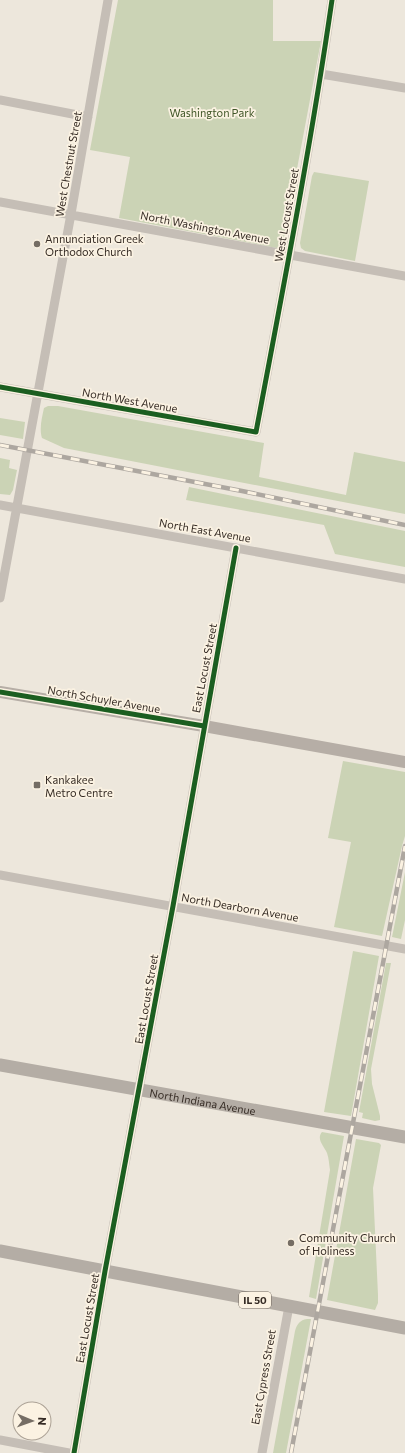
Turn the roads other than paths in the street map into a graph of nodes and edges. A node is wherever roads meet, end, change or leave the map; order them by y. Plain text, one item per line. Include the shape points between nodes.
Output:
1 (108, 0) edge
2 (332, 0) edge
3 (321, 74) junction
4 (405, 88) edge
5 (0, 100) edge
6 (88, 117) junction
7 (0, 202) edge
8 (71, 214) junction
9 (290, 255) junction
10 (405, 276) edge
11 (0, 387) edge
12 (37, 394) junction
13 (256, 432) joint
14 (0, 505) edge
15 (16, 508) junction
16 (236, 548) junction
17 (405, 579) edge
18 (0, 598) edge
19 (0, 692) edge
20 (204, 726) junction
21 (405, 762) edge
22 (0, 875) edge
23 (173, 906) junction
24 (405, 949) edge
25 (0, 1065) edge
26 (139, 1090) junction
27 (405, 1137) edge
28 (0, 1251) edge
29 (105, 1271) junction
30 (288, 1306) junction
31 (405, 1328) edge
32 (0, 1440) edge
33 (68, 1453) edge
34 (74, 1453) edge
35 (262, 1453) edge

1 - 6 street, West Chestnut Street
2 - 3 street, West Locust Street
3 - 4 street
3 - 9 street, West Locust Street
5 - 6 street
6 - 8 street, West Chestnut Street
7 - 8 street, North Washington Avenue
8 - 9 street, North Washington Avenue
8 - 12 street, West Chestnut Street
9 - 10 street, North Washington Avenue
9 - 13 street, West Locust Street
11 - 12 street, North West Avenue
12 - 13 street, North West Avenue
12 - 15 street, West Chestnut Street
14 - 15 street, North East Avenue
15 - 16 street, North East Avenue
15 - 18 street, West Chestnut Street
16 - 17 street, North East Avenue
16 - 20 street, East Locust Street
19 - 20 street, North Schuyler Avenue
20 - 21 street, North Schuyler Avenue
20 - 23 street, East Locust Street
22 - 23 street, North Dearborn Avenue
23 - 24 street, North Dearborn Avenue
23 - 26 street, East Locust Street
25 - 26 main road, North Indiana Avenue
26 - 27 main road, North Indiana Avenue
26 - 29 street, East Locust Street
28 - 29 main road, IL 50
29 - 30 main road, IL 50
29 - 34 street, East Locust Street
30 - 31 main road, IL 50
30 - 35 street, East Cypress Street
32 - 33 street

